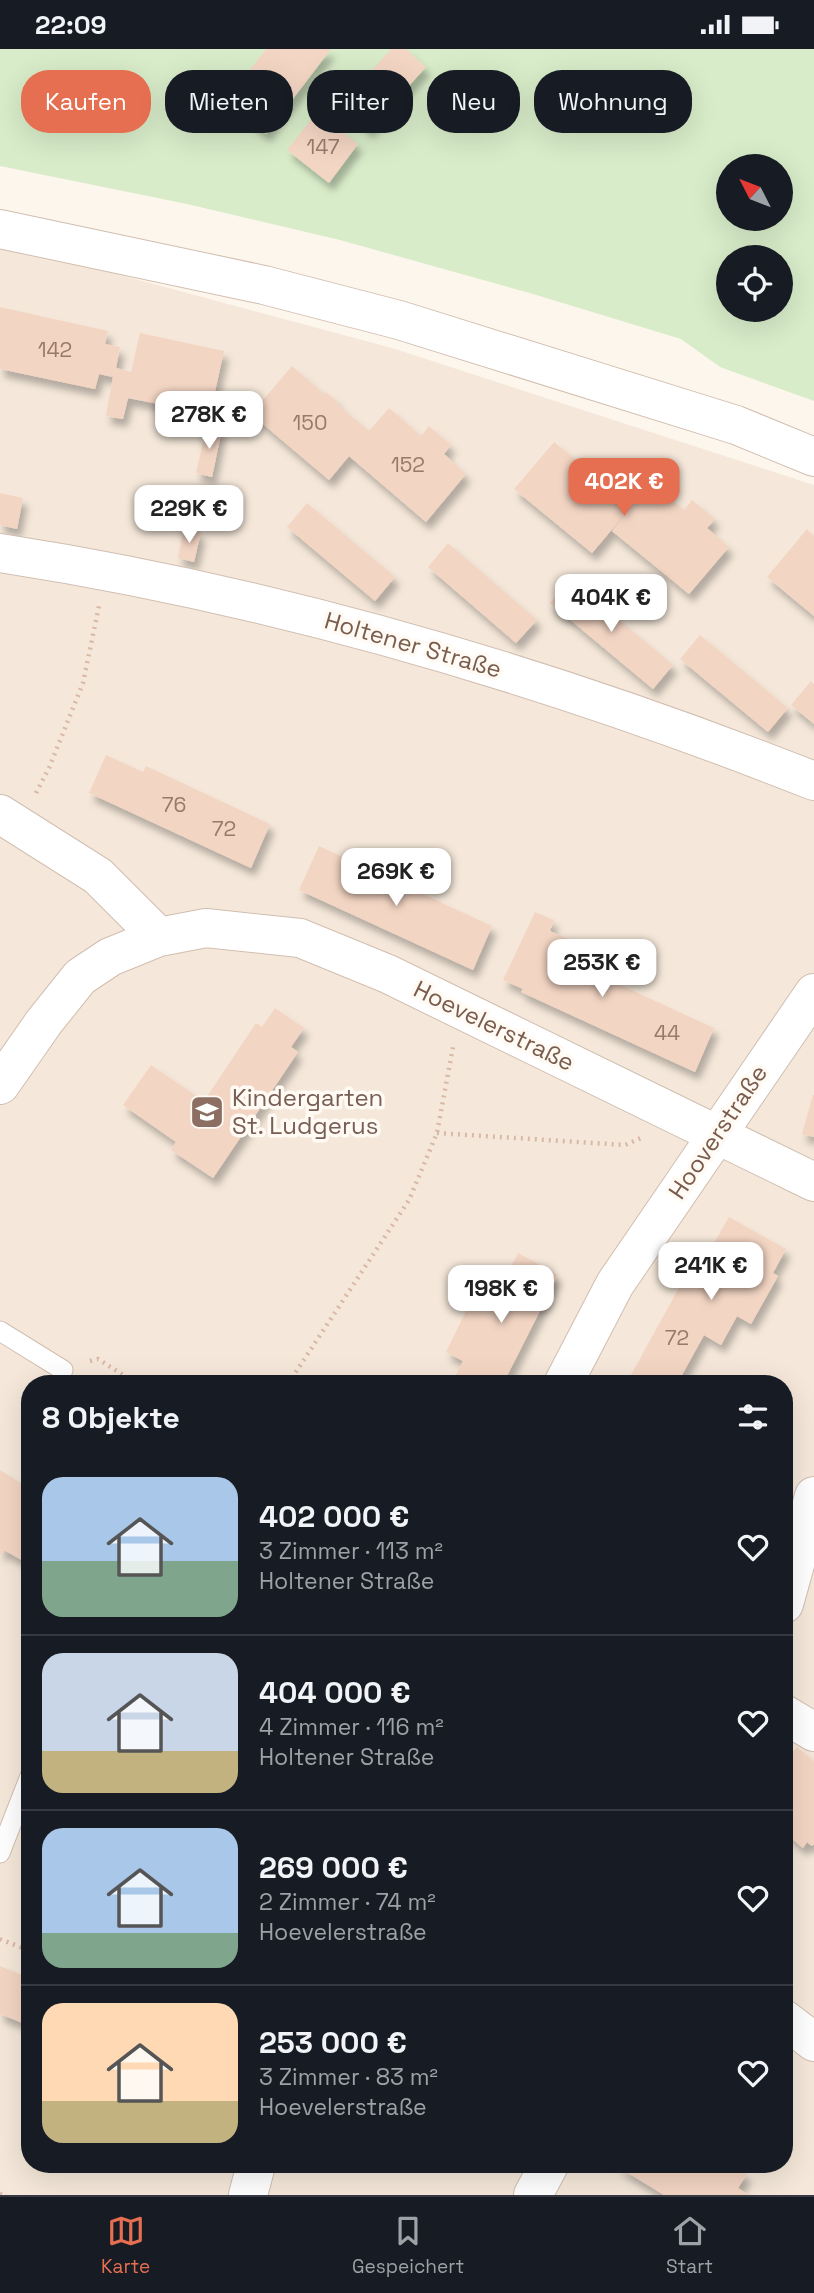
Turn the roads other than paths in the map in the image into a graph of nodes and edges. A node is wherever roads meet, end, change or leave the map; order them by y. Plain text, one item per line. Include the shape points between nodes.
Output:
1 (0, 229) edge
2 (814, 457) edge
3 (0, 553) edge
4 (814, 781) edge
5 (10, 819) edge
6 (159, 937) junction
7 (814, 993) edge
8 (0, 1085) edge
9 (702, 1127) junction
10 (814, 1182) edge
11 (0, 1331) edge
12 (63, 1370) road end
13 (568, 1375) edge
14 (814, 1496) edge
15 (793, 1572) edge
16 (793, 1719) edge
17 (814, 1732) edge
18 (21, 1799) edge
19 (0, 1853) edge
20 (793, 2026) edge
21 (814, 2042) edge
22 (254, 2173) edge
23 (545, 2173) edge
24 (248, 2195) edge
25 (533, 2195) edge

1 - 2 street via 264,285 399,320 736,425
3 - 4 street, Holtener Straße via 103,569 263,604 507,671
5 - 6 street via 99,876
6 - 8 street, Hoevelerstraße via 110,957 80,977
6 - 9 street, Hoevelerstraße via 206,928 300,938 388,974
7 - 9 street, Hooverstraße
9 - 10 street, Hoevelerstraße
9 - 13 street, Hooverstraße
11 - 12 lane
14 - 15 street
16 - 17 street
18 - 19 lane
20 - 21 street
22 - 24 street
23 - 25 street

